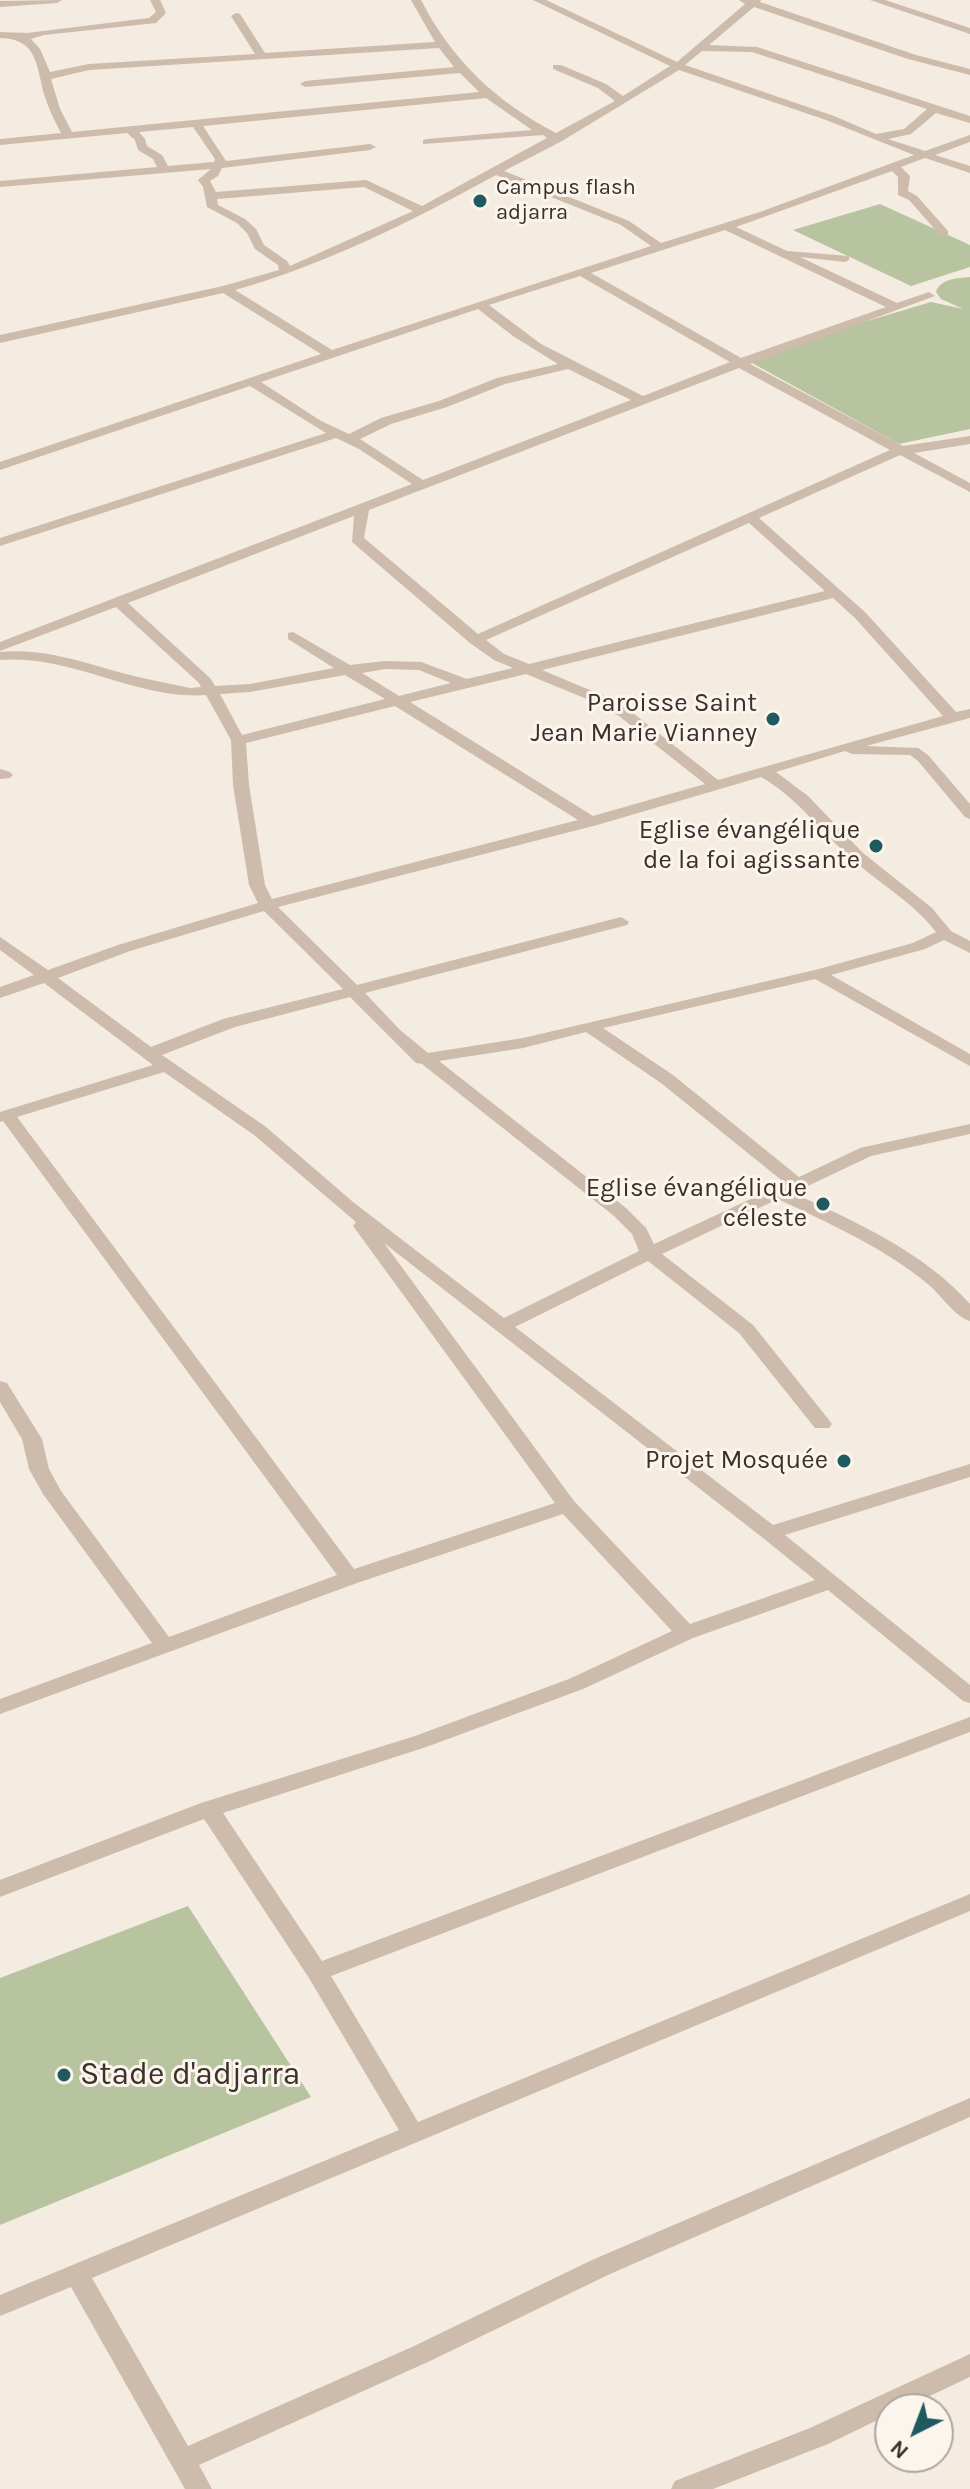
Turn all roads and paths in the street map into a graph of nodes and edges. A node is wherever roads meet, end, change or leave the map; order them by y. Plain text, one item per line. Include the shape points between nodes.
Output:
1 (155, 0) edge
2 (416, 0) edge
3 (538, 0) edge
4 (875, 0) edge
5 (750, 1) edge
6 (0, 4) edge
7 (57, 12) edge
8 (236, 16) dead end
9 (970, 31) edge
10 (87, 32) dead end
11 (0, 35) edge
12 (21, 37) junction
13 (442, 45) junction
14 (702, 48) junction
15 (298, 54) junction
16 (262, 56) junction
17 (678, 66) junction
18 (557, 67) dead end
19 (460, 70) junction
20 (970, 72) edge
21 (47, 77) junction
22 (485, 95) junction
23 (310, 97) junction
24 (623, 101) junction
25 (935, 108) junction
26 (970, 120) edge
27 (196, 123) junction
28 (130, 130) junction
29 (543, 132) junction
30 (67, 134) junction
31 (876, 138) junction
32 (970, 138) edge
33 (558, 139) junction
34 (0, 142) edge
35 (427, 142) dead end
36 (370, 147) dead end
37 (926, 154) junction
38 (219, 165) junction
39 (895, 167) junction
40 (164, 170) junction
41 (970, 170) edge
42 (495, 171) junction
43 (0, 184) edge
44 (212, 196) junction
45 (422, 211) junction
46 (725, 226) junction
47 (944, 233) dead end
48 (674, 240) junction
49 (657, 245) junction
50 (780, 252) junction
51 (845, 258) dead end
52 (580, 271) junction
53 (286, 272) junction
54 (225, 289) junction
55 (929, 296) dead end
56 (480, 304) junction
57 (895, 307) junction
58 (0, 339) edge
59 (332, 355) junction
60 (740, 363) junction
61 (568, 365) junction
62 (252, 382) junction
63 (643, 401) junction
64 (343, 436) junction
65 (970, 440) edge
66 (899, 451) junction
67 (0, 466) edge
68 (423, 486) junction
69 (970, 488) edge
70 (362, 510) junction
71 (750, 517) junction
72 (0, 542) edge
73 (836, 593) junction
74 (119, 602) junction
75 (293, 636) dead end
76 (475, 640) junction
77 (0, 649) edge
78 (523, 668) junction
79 (347, 671) junction
80 (466, 684) junction
81 (213, 692) junction
82 (399, 702) junction
83 (970, 713) edge
84 (951, 716) junction
85 (238, 740) junction
86 (837, 749) junction
87 (762, 771) junction
88 (715, 785) junction
89 (970, 814) edge
90 (592, 822) junction
91 (267, 905) junction
92 (621, 922) dead end
93 (945, 934) junction
94 (0, 942) edge
95 (970, 948) edge
96 (817, 974) junction
97 (45, 975) junction
98 (350, 989) junction
99 (0, 993) edge
100 (591, 1028) junction
101 (149, 1054) junction
102 (422, 1059) junction
103 (970, 1061) edge
104 (167, 1066) junction
105 (4, 1116) edge
106 (970, 1129) edge
107 (797, 1184) junction
108 (779, 1193) junction
109 (347, 1206) junction
110 (649, 1253) junction
111 (970, 1315) edge
112 (501, 1327) junction
113 (0, 1387) edge
114 (822, 1424) dead end
115 (970, 1470) edge
116 (567, 1506) junction
117 (770, 1533) junction
118 (350, 1578) junction
119 (828, 1583) junction
120 (686, 1633) junction
121 (165, 1646) junction
122 (970, 1696) edge
123 (0, 1707) edge
124 (970, 1724) edge
125 (209, 1809) junction
126 (0, 1889) edge
127 (970, 1902) edge
128 (317, 1972) junction
129 (970, 2107) edge
130 (412, 2132) junction
131 (77, 2275) junction
132 (0, 2306) edge
133 (970, 2365) edge
134 (184, 2460) junction
135 (199, 2489) edge
136 (684, 2489) edge

1 - 7 street via 161,13 152,21
2 - 13 street
3 - 17 street
4 - 9 street
5 - 14 street
5 - 20 street
6 - 7 street
7 - 12 street
8 - 16 street
10 - 12 street
11 - 12 street
12 - 21 street via 28,40
13 - 15 street
13 - 19 street
14 - 17 street
14 - 25 street via 753,49
15 - 16 street
15 - 23 street via 306,65
16 - 21 street via 89,67
17 - 24 street
17 - 31 street
18 - 24 street
19 - 22 street
19 - 23 street
21 - 30 street
22 - 23 street
22 - 29 street
23 - 27 street
24 - 33 street
25 - 26 street
25 - 31 street via 907,132
27 - 28 street
27 - 38 street via 221,159
28 - 30 street
28 - 40 street
29 - 33 street
29 - 35 street
30 - 34 street
31 - 37 street
32 - 37 street
33 - 42 street
36 - 38 street
37 - 39 street
37 - 41 street
38 - 40 street
38 - 44 street via 204,180
39 - 46 street
39 - 47 street via 904,176 902,193
40 - 43 street
42 - 45 street
42 - 49 street via 625,223
44 - 45 street via 366,183
44 - 53 street via 213,207 241,221
45 - 53 street
46 - 48 street
46 - 50 street
48 - 49 street
48 - 50 street via 717,238
49 - 52 street
50 - 51 street
50 - 57 street
52 - 56 street
52 - 60 street
53 - 54 street
54 - 58 street
54 - 59 street
55 - 57 street
56 - 59 street
56 - 61 street via 505,327
57 - 60 street
59 - 62 street
60 - 63 street
60 - 66 street
61 - 63 street
61 - 64 street via 501,381
62 - 64 street
62 - 67 street
63 - 68 street
64 - 68 street
64 - 72 street
65 - 66 street
66 - 69 street
66 - 71 street
68 - 70 street
70 - 74 street
70 - 76 street via 357,539
71 - 73 street
71 - 76 street
73 - 78 street
73 - 84 street
74 - 77 street
74 - 81 street
75 - 79 street
76 - 78 street
77 - 81 street via 168,688
78 - 80 street
78 - 88 street via 624,713
79 - 80 street via 421,666
79 - 81 street
79 - 82 street
80 - 82 street
81 - 85 street
82 - 85 street
82 - 90 street
83 - 84 street
84 - 86 street
85 - 91 street via 257,885
86 - 87 street
86 - 89 street via 913,751
87 - 88 street
87 - 93 street via 792,788
88 - 90 street
90 - 91 street
91 - 97 street
91 - 98 street
92 - 98 street
93 - 95 street
93 - 96 street
94 - 97 street
96 - 100 street
96 - 103 street
97 - 99 street
97 - 101 street
98 - 101 street via 229,1023
98 - 102 street
100 - 102 street
100 - 107 street via 667,1079
101 - 104 street
102 - 110 street via 620,1212 640,1232
104 - 105 street
104 - 109 street via 260,1131
105 - 118 street
106 - 107 street via 866,1152
107 - 108 street
108 - 110 street
108 - 111 street via 929,1275
109 - 112 street
109 - 116 street
110 - 112 street
110 - 114 street via 746,1329
112 - 117 street
113 - 121 street via 32,1439 39,1469 53,1494
115 - 117 street
116 - 118 street
116 - 120 street
117 - 119 street
118 - 121 street
119 - 120 street
119 - 122 street
120 - 125 street via 576,1684
121 - 123 street
124 - 128 street
125 - 126 street
125 - 128 street
127 - 130 street
128 - 130 street
129 - 134 street via 601,2267
130 - 131 street
131 - 132 street
131 - 134 street
133 - 136 street via 819,2436
134 - 135 street

